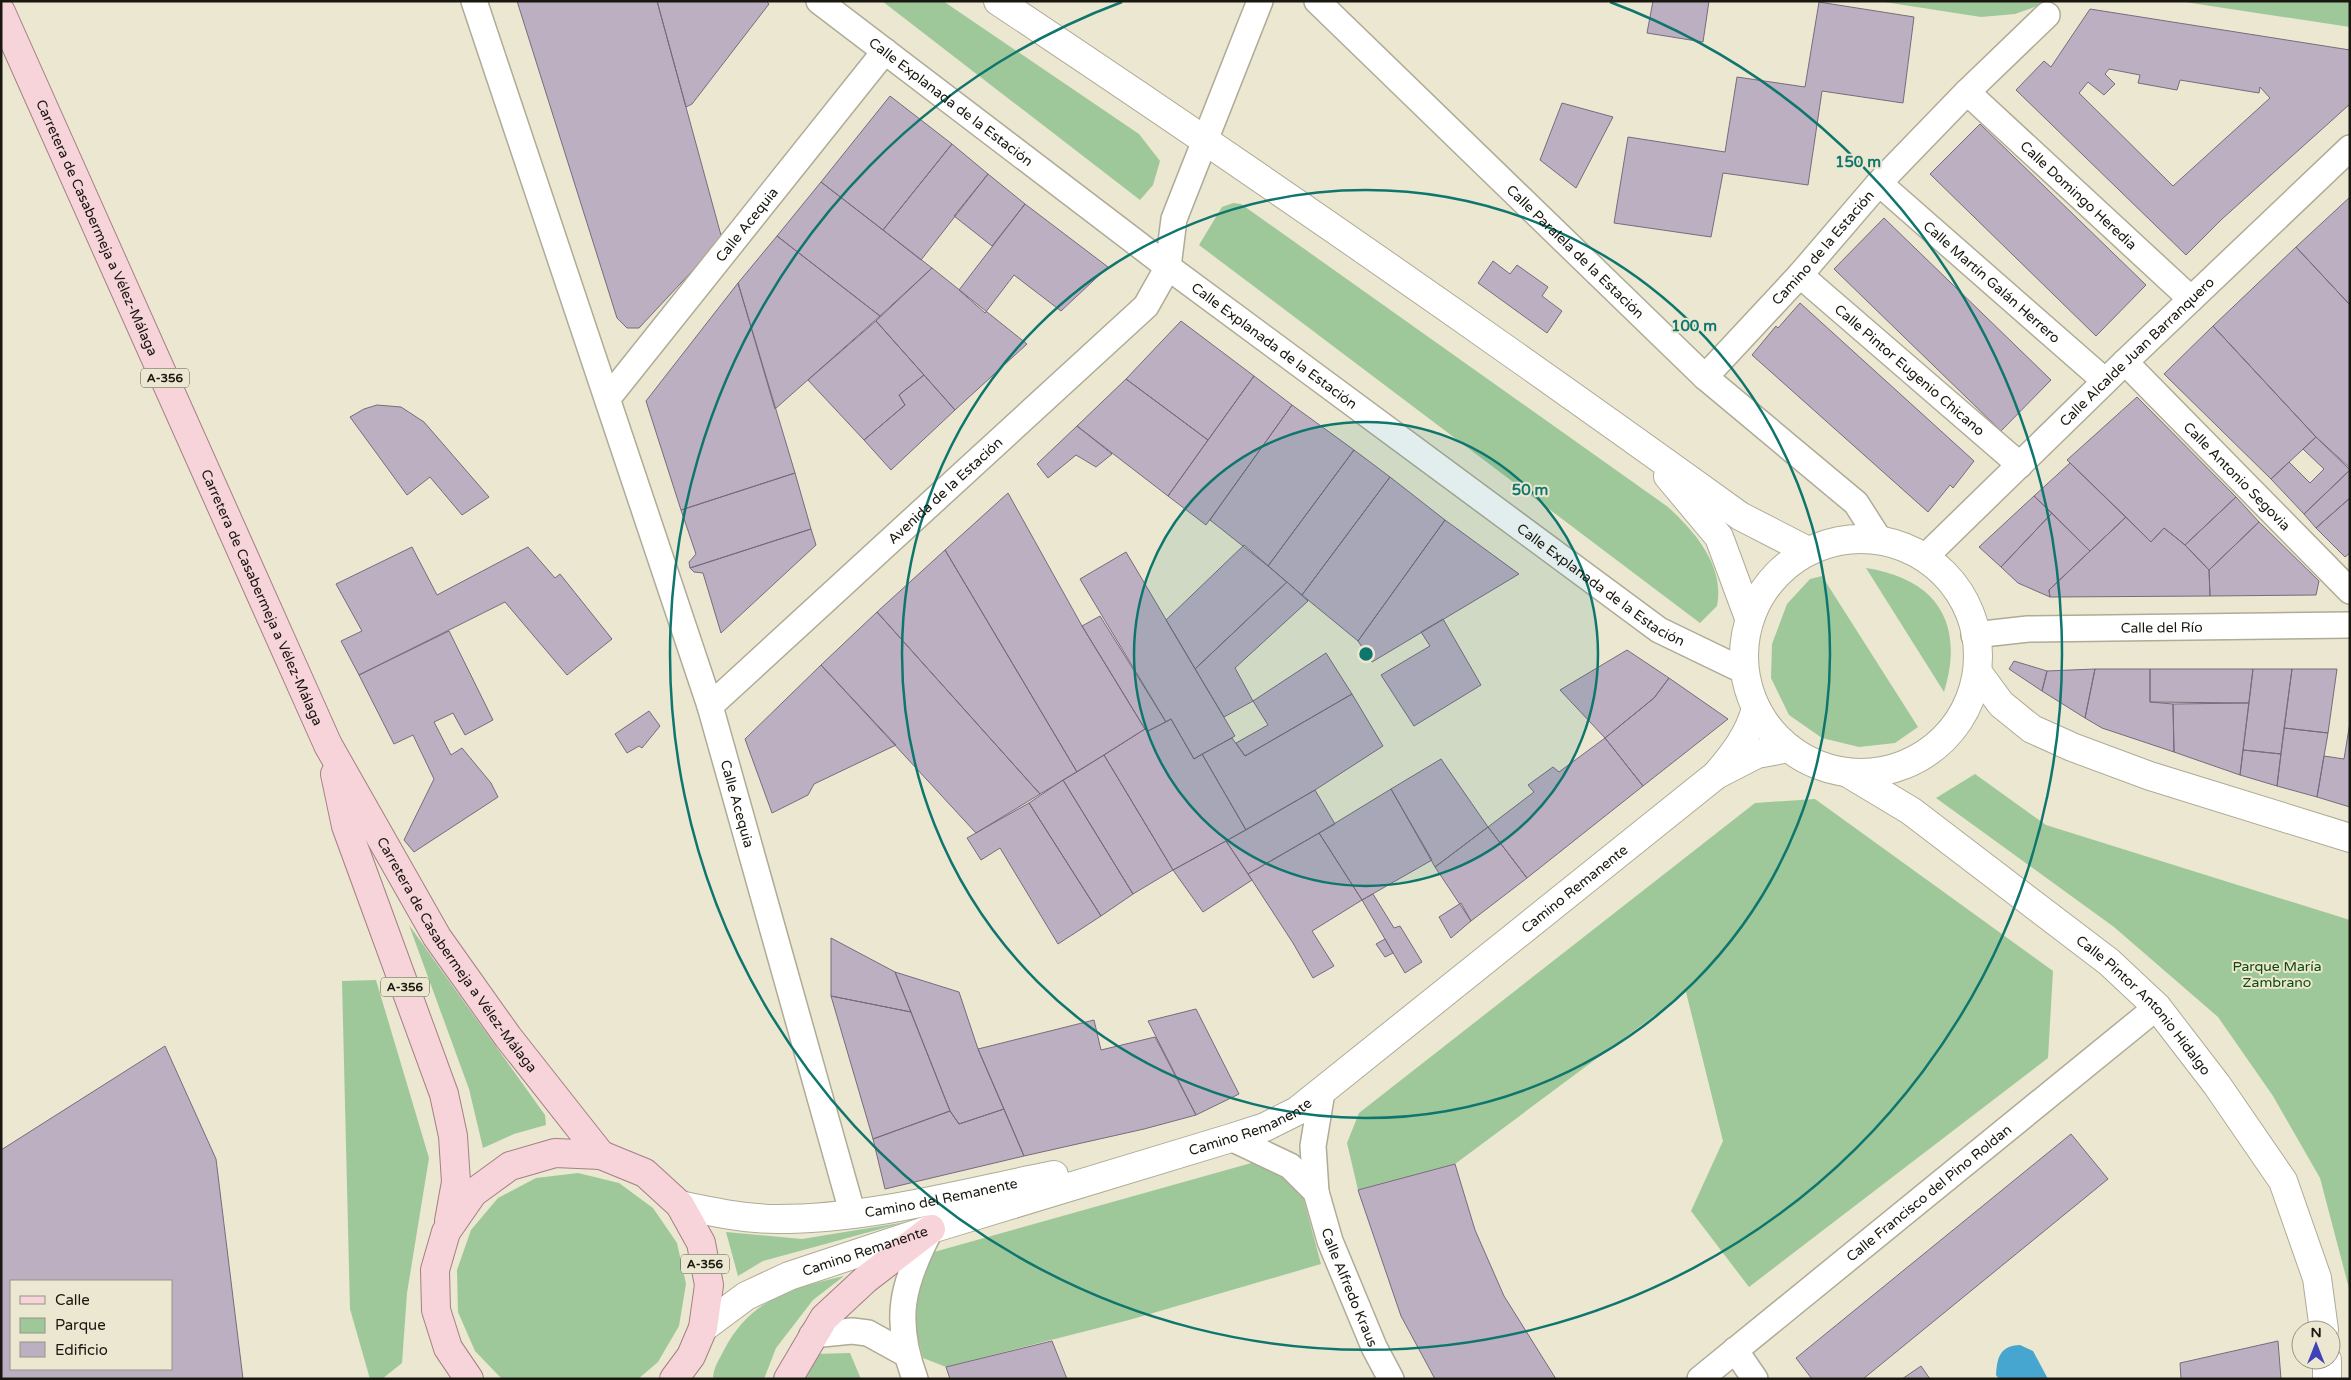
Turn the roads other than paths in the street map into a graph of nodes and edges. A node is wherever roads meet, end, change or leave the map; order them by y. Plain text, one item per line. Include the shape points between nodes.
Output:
1 (474, 1) edge
2 (819, 1) edge
3 (998, 1) edge
4 (1260, 1) edge
5 (1317, 1) edge
6 (1, 12) edge
7 (2047, 15) dead end
8 (885, 51) junction
9 (1966, 92) junction
10 (1204, 140) junction
11 (2350, 148) edge
12 (1879, 183) junction
13 (1168, 267) junction
14 (1800, 275) junction
15 (2191, 298) junction
16 (2125, 362) junction
17 (1705, 377) junction
18 (2105, 381) junction
19 (608, 398) junction
20 (1644, 446) junction
21 (2020, 465) junction
22 (1879, 540) junction
23 (1808, 551) junction
24 (1925, 558) junction
25 (2350, 590) edge
26 (1749, 618) junction
27 (2350, 625) edge
28 (1974, 635) junction
29 (1744, 671) junction
30 (1979, 674) junction
31 (710, 706) junction
32 (1756, 708) junction
33 (328, 745) junction
34 (1788, 748) junction
35 (1846, 772) junction
36 (1716, 775) junction
37 (2350, 838) edge
38 (2158, 1007) junction
39 (1322, 1092) junction
40 (1231, 1138) junction
41 (1200, 1146) junction
42 (601, 1155) junction
43 (1316, 1192) junction
44 (680, 1205) junction
45 (854, 1215) junction
46 (930, 1229) junction
47 (446, 1232) junction
48 (2323, 1320) edge
49 (703, 1328) junction
50 (812, 1335) junction
51 (1735, 1350) junction
52 (906, 1354) junction
53 (469, 1379) edge
54 (674, 1379) edge
55 (788, 1379) edge
56 (915, 1379) edge
57 (1391, 1379) edge
58 (1700, 1379) edge
59 (1755, 1379) edge

1 - 19 street, Calle Acequia
2 - 8 street, Calle Explanada de la Estación
3 - 10 street
4 - 10 street
5 - 17 street, Calle Paralela de la Estación
6 - 33 main road, Carretera de Casabermeja a Vélez-Málaga / A-356
7 - 9 street, Camino de la Estación
8 - 13 street, Calle Explanada de la Estación
8 - 19 street, Calle Acequia
9 - 12 street, Camino de la Estación
9 - 15 street, Calle Domingo Heredia
10 - 13 street via 1174,219
10 - 20 street
11 - 15 street, Calle Alcalde Juan Barranquero
12 - 14 street, Camino de la Estación
12 - 18 street, Calle Martín Galán Herrero
13 - 29 street, Calle Explanada de la Estación via 1659,630
13 - 31 street, Avenida de la Estación via 1146,306
14 - 17 street, Camino de la Estación
14 - 21 street, Calle Pintor Eugenio Chicano
15 - 16 street, Calle Alcalde Juan Barranquero
16 - 18 street, Calle Alcalde Juan Barranquero
16 - 25 street, Calle Antonio Segovia
17 - 22 street, Calle Paralela de la Estación via 1856,503
18 - 21 street, Calle Alcalde Juan Barranquero
19 - 31 street, Calle Acequia
20 - 23 street via 1740,516
20 - 26 street via 1718,537
21 - 24 street, Calle Alcalde Juan Barranquero
22 - 23 street via 1830,542
22 - 24 street via 1903,546
23 - 26 street via 1783,567 1763,590
24 - 28 street via 1953,583 1972,616
26 - 29 street via 1743,644
27 - 28 street, Calle del Río via 2028,628
28 - 30 street
29 - 32 street
30 - 35 street via 1969,704 1956,727 1943,740 1911,762 1879,772
30 - 37 street via 2000,704 2032,729 2072,748 2150,776
31 - 45 street, Calle Acequia
32 - 34 street
32 - 36 street, Camino Remanente via 1744,739
33 - 42 main road, Carretera de Casabermeja a Vélez-Málaga / A-356 via 437,937 508,1037
33 - 47 main road, Carretera de Casabermeja a Vélez-Málaga / A-356 via 346,826 444,1094 454,1136 456,1182
34 - 35 street via 1802,758
34 - 36 street, Camino Remanente via 1758,754
35 - 38 street, Calle Pintor Antonio Hidalgo via 1912,811 2109,962
36 - 39 street, Camino Remanente
38 - 48 street, Calle Pintor Antonio Hidalgo via 2218,1085 2283,1181 2317,1278
38 - 51 street, Calle Francisco del Pino Roldan
39 - 40 street, Camino Remanente via 1297,1111 1265,1127
39 - 43 street, Calle Alfredo Kraus via 1313,1146
40 - 41 street, Camino Remanente
40 - 43 street, Calle Alfredo Kraus via 1290,1166
41 - 45 street, Camino del Remanente
41 - 46 street, Camino Remanente
42 - 44 main road, A-356 via 645,1173
42 - 47 main road, A-356 via 554,1153 510,1166 472,1193
43 - 57 street, Calle Alfredo Kraus via 1330,1241 1374,1347
44 - 45 street, Camino del Remanente via 745,1217 777,1219
44 - 49 main road, A-356 via 701,1243 709,1285
46 - 49 street, Camino Remanente via 789,1276 746,1296
46 - 50 main road via 866,1279 824,1318
46 - 52 street via 906,1282 902,1313
47 - 53 main road, A-356 via 435,1270 436,1310 448,1348
49 - 54 main road, A-356 via 691,1356
50 - 52 street via 852,1331 868,1333
50 - 55 main road
51 - 58 street, Calle Francisco del Pino Roldan
51 - 59 street
52 - 56 street

